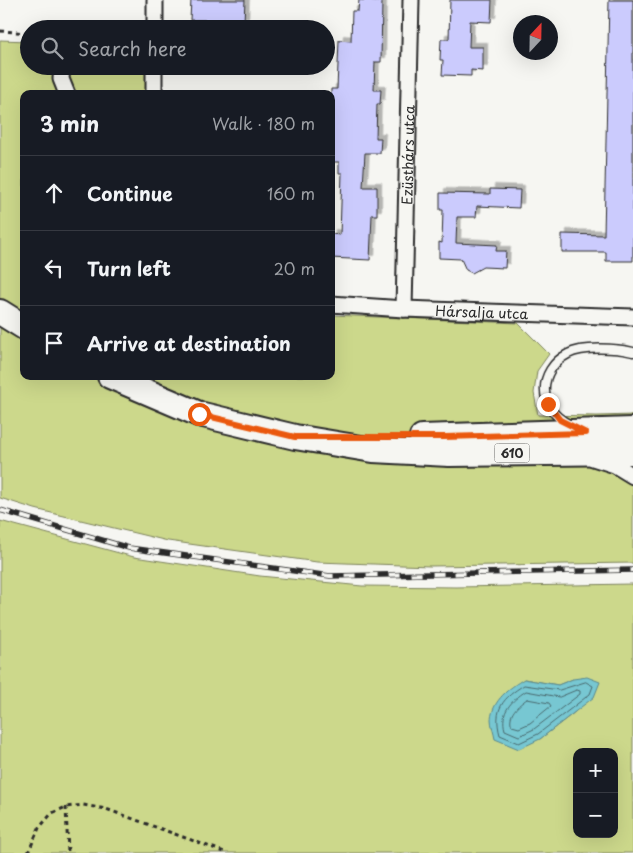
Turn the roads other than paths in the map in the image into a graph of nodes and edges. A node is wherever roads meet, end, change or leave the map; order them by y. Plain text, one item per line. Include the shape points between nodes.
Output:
1 (155, 0) edge
2 (411, 0) edge
3 (155, 20) edge
4 (61, 75) edge
5 (154, 75) edge
6 (65, 90) edge
7 (154, 90) edge
8 (335, 304) edge
9 (404, 310) junction
10 (0, 312) edge
11 (633, 317) edge
12 (20, 324) edge
13 (633, 352) edge
14 (119, 380) edge
15 (633, 430) edge
16 (586, 433) junction
17 (295, 437) junction
18 (633, 452) edge
19 (575, 453) junction
20 (633, 476) edge

1 - 3 street
2 - 9 street, Ezüsthárs utca
4 - 6 street
5 - 7 street
8 - 9 street, Hársalja utca
9 - 11 street, Hársalja utca
10 - 12 main road
13 - 16 lane via 598,348 569,353 551,366 544,385 548,404 560,420
14 - 17 main road, 610 via 199,414
15 - 16 main road, 610
16 - 17 main road, 610
17 - 19 main road, 610 via 373,450 449,454
18 - 19 main road, 610
19 - 20 street via 615,465

